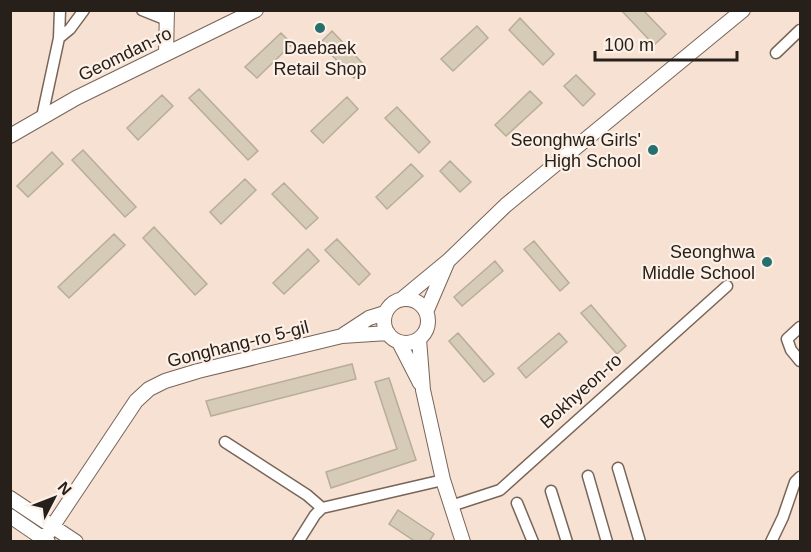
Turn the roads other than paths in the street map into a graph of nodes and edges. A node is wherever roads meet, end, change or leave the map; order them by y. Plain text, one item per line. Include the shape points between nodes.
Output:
1 (60, 10) edge
2 (84, 10) edge
3 (142, 10) edge
4 (256, 10) edge
5 (743, 10) edge
6 (167, 15) edge
7 (801, 30) edge
8 (59, 38) junction
9 (166, 53) junction
10 (776, 53) dead end
11 (42, 117) junction
12 (11, 135) edge
13 (448, 261) junction
14 (727, 286) dead end
15 (402, 299) junction
16 (426, 312) junction
17 (386, 313) junction
18 (801, 327) edge
19 (342, 336) junction
20 (394, 337) junction
21 (419, 339) junction
22 (801, 361) edge
23 (423, 390) junction
24 (225, 442) dead end
25 (618, 468) dead end
26 (588, 476) dead end
27 (801, 477) edge
28 (443, 480) junction
29 (551, 491) dead end
30 (10, 498) edge
31 (517, 503) dead end
32 (451, 506) junction
33 (322, 508) junction
34 (10, 516) edge
35 (53, 526) junction
36 (46, 540) edge
37 (76, 542) edge
38 (298, 542) edge
39 (463, 542) edge
40 (533, 542) edge
41 (567, 542) edge
42 (607, 542) edge
43 (640, 542) edge
44 (771, 542) edge

1 - 8 street
2 - 8 street
3 - 6 street
4 - 9 main road, Geomdan-ro
5 - 13 main road via 506,205
6 - 9 main road
7 - 10 street
8 - 11 street
9 - 11 main road, Geomdan-ro
11 - 12 main road, Geomdan-ro
13 - 15 main road
13 - 16 main road
14 - 32 street, Bokhyeon-ro via 500,489
15 - 16 main road via 416,301
15 - 17 main road
16 - 21 main road via 428,327
17 - 19 main road via 369,318
17 - 20 main road via 384,320
18 - 22 street via 787,339
19 - 20 main road
19 - 35 main road, Gonghang-ro 5-gil via 198,371 149,389 136,401
20 - 21 main road via 413,342
20 - 23 main road
21 - 23 main road
23 - 28 main road
24 - 33 street
25 - 43 street
26 - 42 street
27 - 44 street via 795,482
28 - 32 main road
28 - 33 street
29 - 41 street
30 - 35 main road
31 - 40 street
32 - 39 main road
33 - 38 street
34 - 36 main road
35 - 36 main road, Gonghang-ro 5-gil
35 - 37 main road

